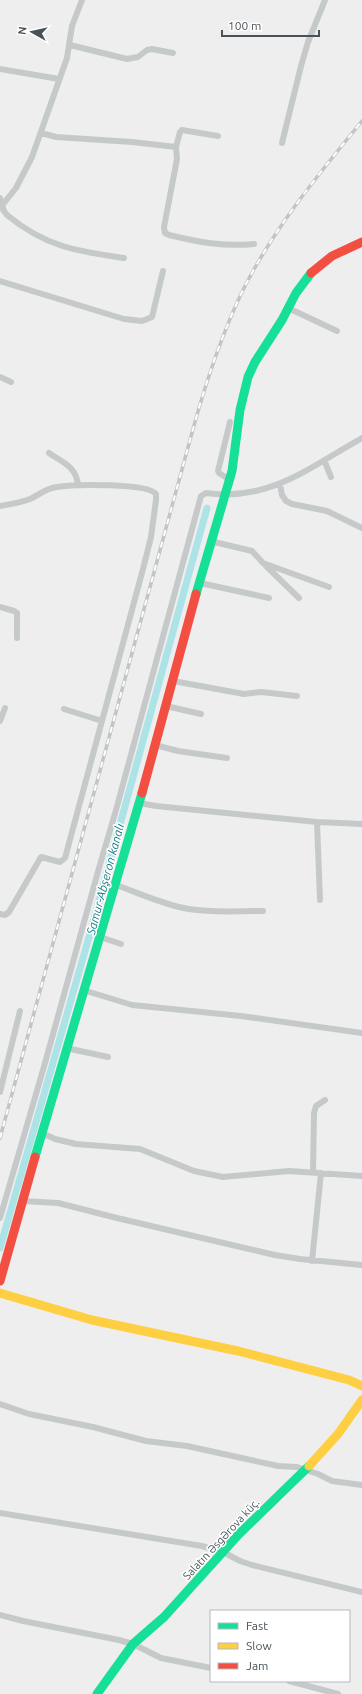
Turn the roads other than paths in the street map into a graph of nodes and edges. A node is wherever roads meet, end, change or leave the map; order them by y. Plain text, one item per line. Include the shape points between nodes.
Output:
1 (82, 0) edge
2 (325, 0) edge
3 (70, 45) junction
4 (173, 53) dead end
5 (0, 69) edge
6 (59, 79) junction
7 (41, 133) junction
8 (218, 136) dead end
9 (282, 143) dead end
10 (176, 147) junction
11 (0, 198) edge
12 (1, 207) edge
13 (362, 242) edge
14 (254, 244) dead end
15 (124, 258) dead end
16 (163, 271) dead end
17 (0, 281) edge
18 (288, 308) junction
19 (337, 331) dead end
20 (0, 377) edge
21 (11, 382) dead end
22 (230, 422) dead end
23 (362, 438) edge
24 (49, 453) dead end
25 (324, 460) junction
26 (330, 477) dead end
27 (230, 480) junction
28 (280, 484) junction
29 (78, 485) junction
30 (224, 495) junction
31 (0, 506) edge
32 (362, 528) edge
33 (210, 541) junction
34 (263, 563) junction
35 (200, 583) junction
36 (329, 587) dead end
37 (269, 598) dead end
38 (299, 598) dead end
39 (0, 607) edge
40 (17, 638) dead end
41 (173, 681) junction
42 (297, 696) dead end
43 (166, 706) junction
44 (6, 708) dead end
45 (64, 709) dead end
46 (200, 714) dead end
47 (102, 721) junction
48 (0, 722) edge
49 (155, 745) junction
50 (227, 758) dead end
51 (139, 803) junction
52 (317, 822) junction
53 (362, 824) edge
54 (116, 885) junction
55 (320, 900) dead end
56 (263, 911) dead end
57 (0, 914) edge
58 (100, 937) junction
59 (121, 944) dead end
60 (83, 990) junction
61 (20, 1011) dead end
62 (362, 1033) edge
63 (66, 1048) junction
64 (108, 1057) dead end
65 (0, 1092) edge
66 (325, 1100) dead end
67 (42, 1134) junction
68 (313, 1172) junction
69 (321, 1173) junction
70 (362, 1176) edge
71 (23, 1201) junction
72 (0, 1218) edge
73 (312, 1260) junction
74 (362, 1265) edge
75 (0, 1281) edge
76 (0, 1293) edge
77 (362, 1386) edge
78 (362, 1400) edge
79 (0, 1404) edge
80 (306, 1470) junction
81 (362, 1485) edge
82 (0, 1513) edge
83 (223, 1552) junction
84 (362, 1592) edge
85 (0, 1615) edge
86 (132, 1644) junction
87 (210, 1668) edge
88 (293, 1682) edge
89 (98, 1694) edge
90 (338, 1694) edge

1 - 3 street via 74,19
2 - 9 street via 308,42
3 - 4 street via 127,59 138,57 152,49
3 - 6 street
5 - 6 street
6 - 7 street
7 - 10 street via 56,137
7 - 12 street via 23,176
8 - 10 street via 182,130
10 - 14 street via 177,159 165,233 204,243
11 - 12 street
12 - 15 street via 23,228 52,243 77,251
13 - 18 street via 318,265
16 - 17 street via 152,317 142,321 120,318
18 - 19 street
18 - 27 street via 259,353 248,378 240,405
20 - 21 street
22 - 27 street via 218,470
23 - 25 street
24 - 29 street via 74,470
25 - 26 street
25 - 28 street
27 - 30 street
28 - 30 street via 242,494
28 - 32 street via 286,501 327,510
29 - 31 street via 47,489 27,500
29 - 47 street via 122,486 150,490 156,494 149,543
30 - 33 street
30 - 72 street via 206,493 201,496 116,810
33 - 34 street via 252,551
33 - 35 street
34 - 36 street
34 - 38 street
35 - 37 street
35 - 41 street
39 - 40 street via 17,614
41 - 42 street via 244,694 261,692
41 - 43 street
43 - 46 street
43 - 49 street
44 - 48 street
45 - 47 street
47 - 57 street via 65,858 60,862 44,857 39,859 10,912 6,915
49 - 50 street
49 - 51 street
51 - 52 street
51 - 54 street
52 - 53 street
52 - 55 street
54 - 56 street via 188,909 205,912
54 - 58 street
58 - 59 street
58 - 60 street
60 - 62 street via 132,1005 241,1016
60 - 63 street
61 - 65 street
63 - 64 street
63 - 67 street
66 - 68 street via 316,1106 314,1113
67 - 68 street via 76,1144 140,1149 194,1171 223,1177 278,1171
67 - 71 street
68 - 69 street
69 - 70 street
69 - 73 street
71 - 73 street via 58,1203 275,1255
71 - 75 street
73 - 74 street
76 - 77 street via 92,1320 238,1351 349,1380
78 - 80 street, Salatın Əsgərova küç. via 338,1434
79 - 80 street via 29,1414 93,1426 146,1441 187,1446
80 - 81 street via 332,1482
80 - 83 street, Salatın Əsgərova küç.
82 - 83 street via 202,1546
83 - 84 street via 252,1565
83 - 86 street, Salatın Əsgərova küç. via 164,1617
85 - 86 street
86 - 87 street via 160,1658
86 - 89 street, Salatın Əsgərova küç.
88 - 90 street

